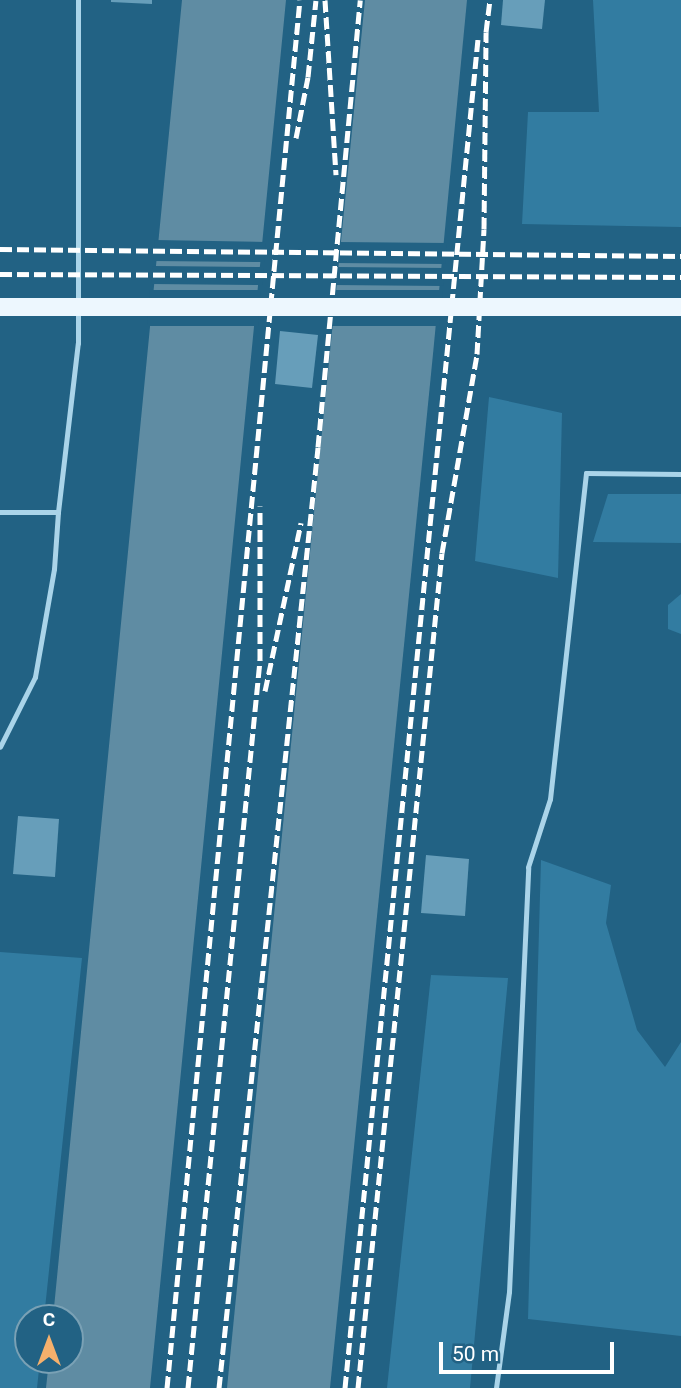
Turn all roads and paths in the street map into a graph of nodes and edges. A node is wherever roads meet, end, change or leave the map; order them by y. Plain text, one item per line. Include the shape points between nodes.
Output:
1 (78, 0) edge
2 (0, 307) edge
3 (681, 307) edge
4 (681, 474) edge
5 (0, 512) edge
6 (58, 512) junction
7 (0, 747) edge
8 (496, 1388) edge

1 - 6 lane via 78,343
2 - 3 main road, bridge
4 - 8 lane via 586,473 550,799 528,867 509,1292
5 - 6 lane
6 - 7 lane via 54,569 35,677

